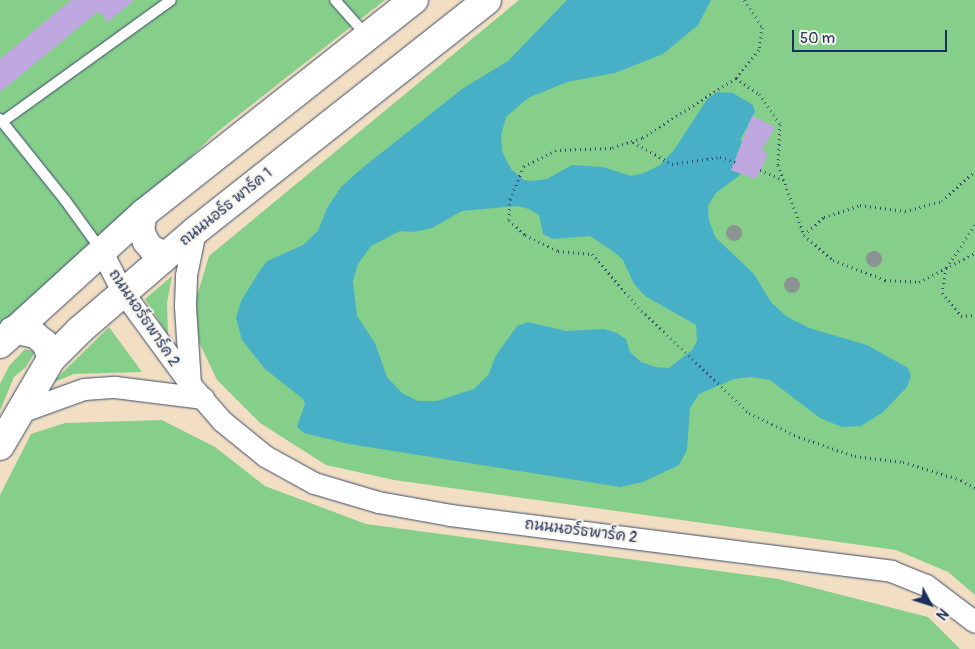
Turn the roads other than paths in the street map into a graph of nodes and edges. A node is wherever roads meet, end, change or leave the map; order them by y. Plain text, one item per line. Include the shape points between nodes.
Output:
1 (171, 0) edge
2 (335, 0) edge
3 (414, 0) edge
4 (487, 0) edge
5 (367, 37) junction
6 (1, 121) edge
7 (144, 213) junction
8 (195, 231) junction
9 (100, 250) junction
10 (167, 255) junction
11 (122, 291) junction
12 (6, 337) edge
13 (51, 359) junction
14 (196, 391) junction
15 (20, 412) junction
16 (0, 446) edge
17 (975, 622) edge

1 - 6 lane
2 - 5 lane
3 - 5 main road
4 - 8 main road, ถนนนอร์ธ พาร์ค 1
5 - 7 main road
6 - 9 lane
7 - 9 main road
7 - 10 street via 141,230 146,242 152,249
8 - 10 main road, ถนนนอร์ธ พาร์ค 1
8 - 14 street, ถนนนอร์ธพาร์ค 2 via 186,275 185,306
9 - 11 street, ถนนนอร์ธพาร์ค 2
9 - 12 main road
10 - 11 main road, ถนนนอร์ธ พาร์ค 1
11 - 13 main road, ถนนนอร์ธ พาร์ค 1
11 - 14 street, ถนนนอร์ธพาร์ค 2
12 - 13 street via 34,335 45,343
13 - 15 main road, ถนนนอร์ธ พาร์ค 1
14 - 15 street via 84,389
14 - 17 street, ถนนนอร์ธพาร์ค 2 via 222,420 265,456 314,483 378,502 450,515 891,570 926,585
15 - 16 main road, ถนนนอร์ธ พาร์ค 1

